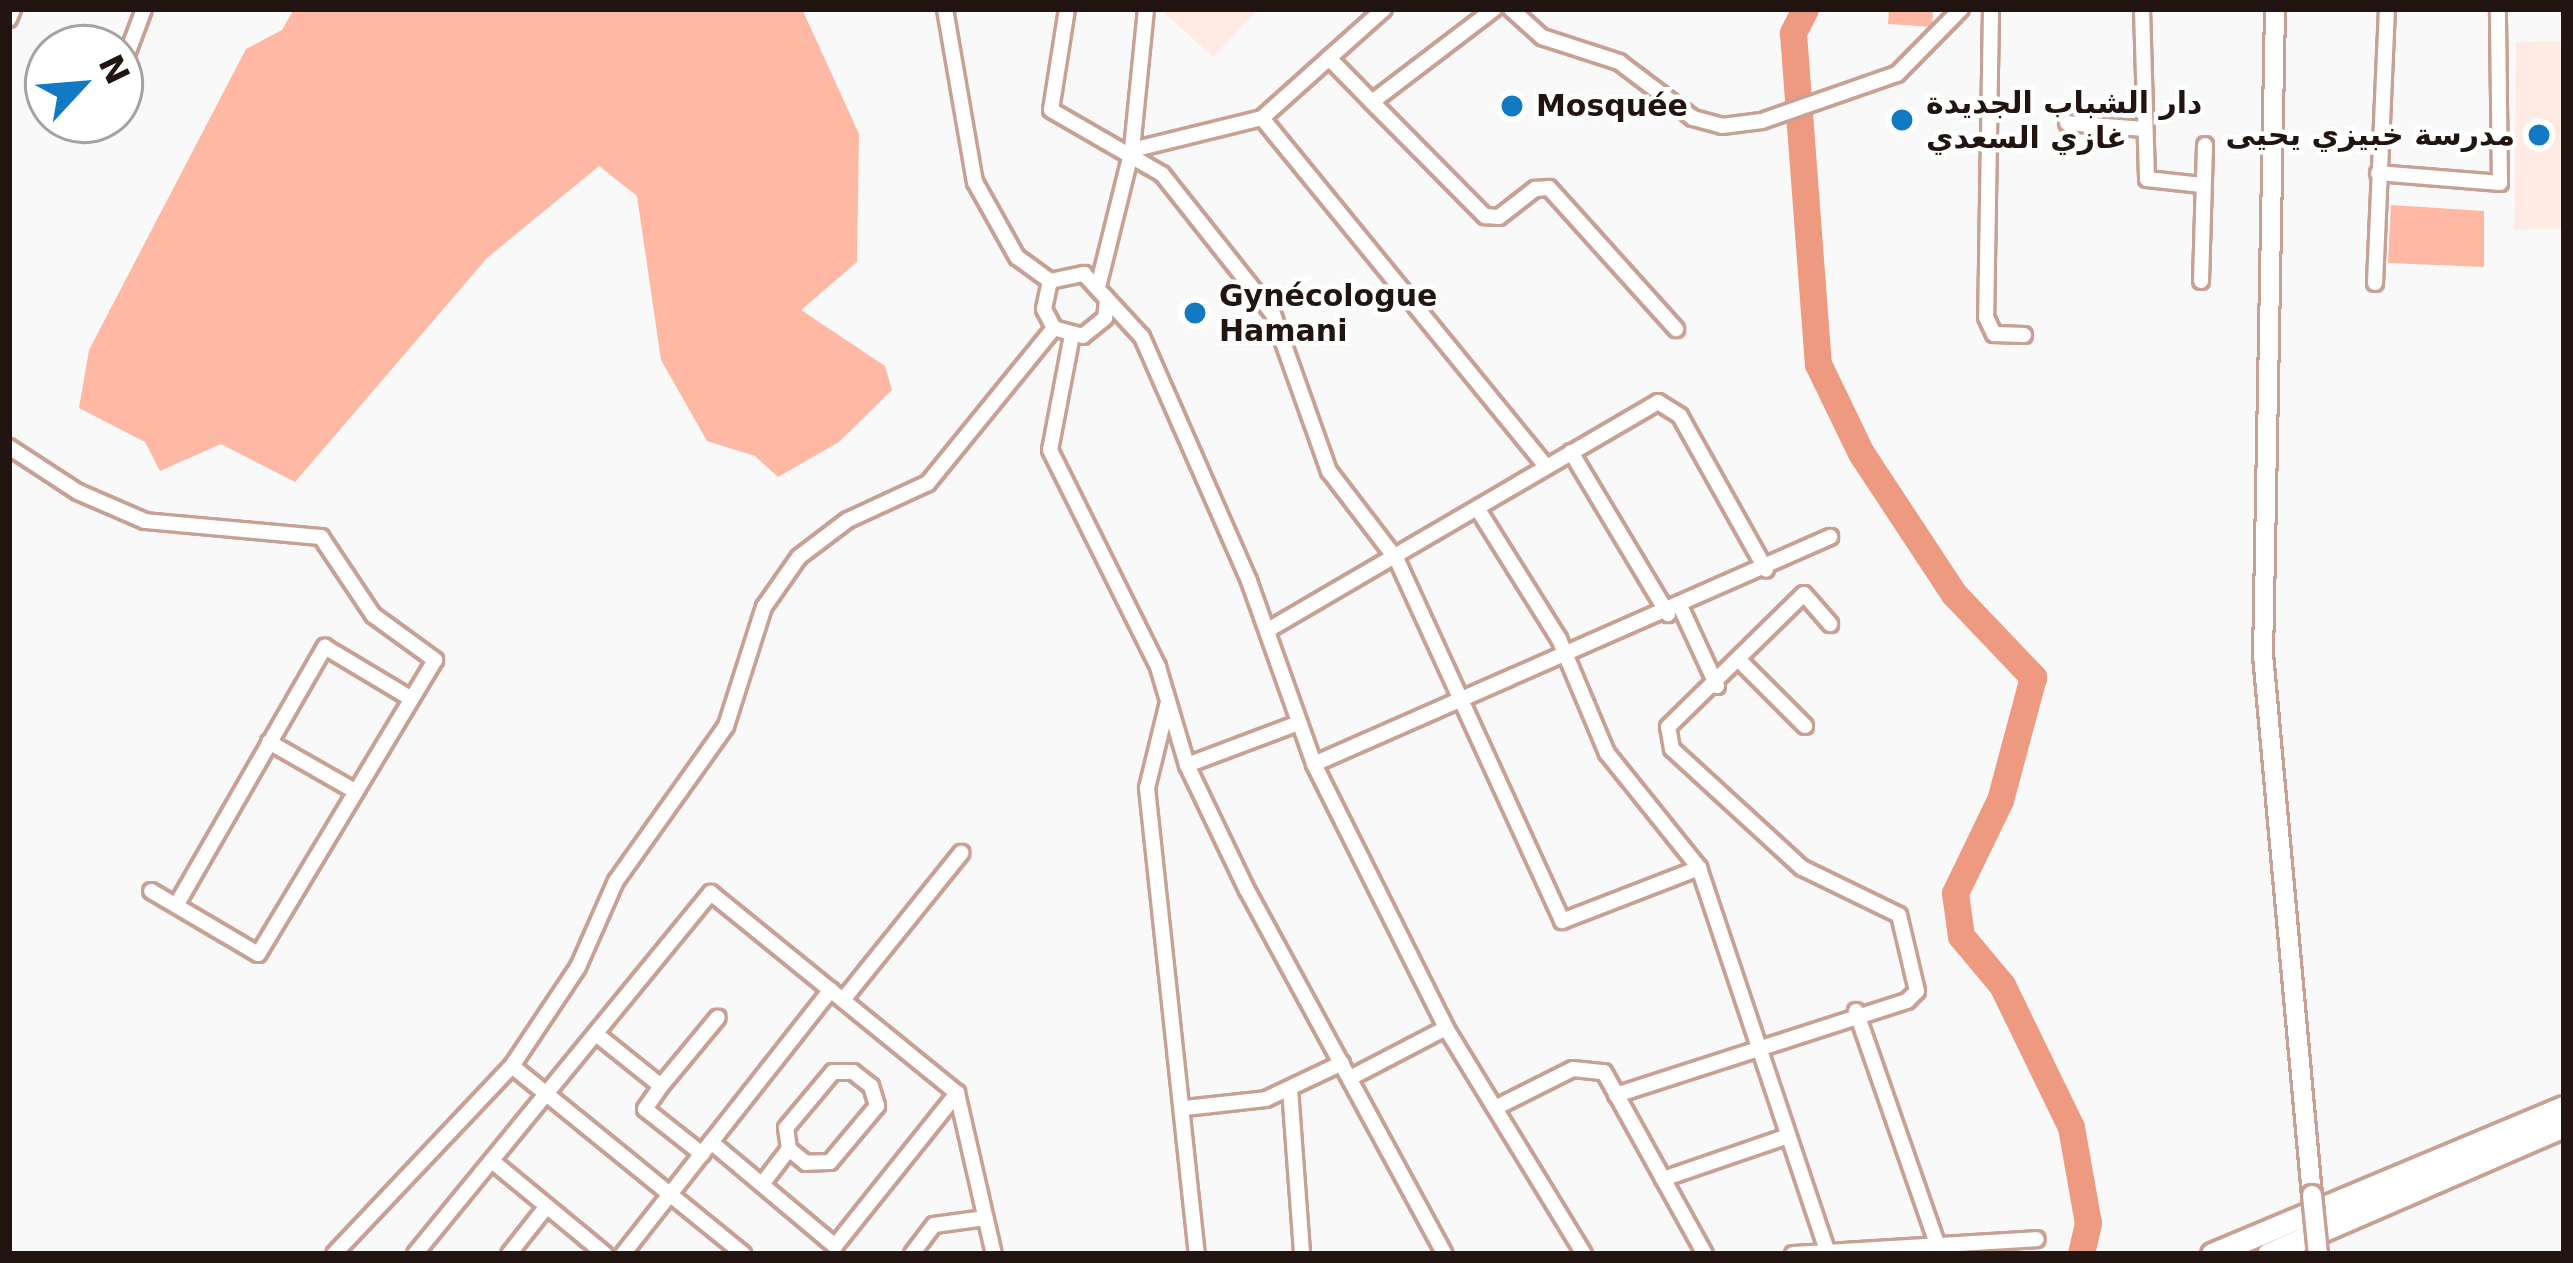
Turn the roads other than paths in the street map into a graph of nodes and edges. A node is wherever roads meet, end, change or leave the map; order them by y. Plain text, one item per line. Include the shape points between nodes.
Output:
1 (13, 9) edge
2 (945, 9) edge
3 (1067, 9) edge
4 (1146, 9) edge
5 (1384, 9) edge
6 (1494, 9) edge
7 (1510, 9) edge
8 (1991, 9) edge
9 (2141, 9) edge
10 (2275, 9) edge
11 (2387, 9) edge
12 (2498, 9) edge
13 (1958, 10) edge
14 (9, 19) edge
15 (1329, 58) junction
16 (1372, 102) junction
17 (1262, 118) junction
18 (2067, 123) dead end
19 (2144, 129) junction
20 (2205, 145) dead end
21 (1132, 150) junction
22 (2378, 173) junction
23 (2202, 185) junction
24 (2201, 280) dead end
25 (1050, 281) junction
26 (1099, 283) junction
27 (2375, 283) dead end
28 (1107, 299) junction
29 (1054, 328) junction
30 (1676, 329) dead end
31 (1072, 335) junction
32 (2024, 335) dead end
33 (9, 447) edge
34 (1571, 452) junction
35 (1546, 466) junction
36 (1479, 511) junction
37 (1830, 537) dead end
38 (1397, 560) junction
39 (1766, 569) junction
40 (1675, 611) junction
41 (1830, 624) dead end
42 (1268, 630) junction
43 (1567, 656) junction
44 (1740, 661) junction
45 (1717, 686) junction
46 (410, 698) junction
47 (1467, 698) junction
48 (1168, 702) junction
49 (1299, 723) junction
50 (1804, 726) dead end
51 (269, 742) junction
52 (1314, 764) junction
53 (1187, 765) junction
54 (353, 790) junction
55 (961, 853) dead end
56 (1699, 868) junction
57 (151, 891) dead end
58 (177, 904) junction
59 (837, 995) junction
60 (1856, 1011) junction
61 (718, 1017) dead end
62 (1446, 1028) junction
63 (596, 1034) junction
64 (1759, 1047) junction
65 (512, 1066) junction
66 (1346, 1070) junction
67 (661, 1086) junction
68 (1290, 1089) junction
69 (957, 1093) junction
70 (1616, 1095) junction
71 (547, 1096) junction
72 (2564, 1106) edge
73 (1185, 1108) junction
74 (1495, 1108) junction
75 (2564, 1126) edge
76 (1788, 1136) junction
77 (706, 1148) junction
78 (789, 1150) junction
79 (492, 1161) junction
80 (1663, 1179) junction
81 (763, 1183) junction
82 (671, 1196) junction
83 (547, 1207) junction
84 (986, 1218) junction
85 (2038, 1239) dead end
86 (1938, 1246) junction
87 (1827, 1250) junction
88 (837, 1251) edge
89 (334, 1254) edge
90 (415, 1254) edge
91 (509, 1254) edge
92 (604, 1254) edge
93 (623, 1254) edge
94 (743, 1254) edge
95 (912, 1254) edge
96 (994, 1254) edge
97 (1197, 1254) edge
98 (1302, 1254) edge
99 (1445, 1254) edge
100 (1584, 1254) edge
101 (1705, 1254) edge
102 (1793, 1254) edge
103 (2212, 1254) edge
104 (2268, 1254) edge
105 (2318, 1254) edge

1 - 14 street
2 - 25 street via 975,182 1017,257
3 - 21 street via 1051,110
4 - 21 street
5 - 15 street
6 - 16 street
7 - 13 street via 1542,37 1636,72 1693,118 1722,126 1762,121 1897,74
8 - 32 street via 1986,317 1994,334
9 - 19 street
10 - 105 main road, bridge via 2263,655
11 - 22 street
12 - 22 street via 2500,183
15 - 16 street
15 - 17 street
16 - 30 street via 1485,217 1499,218 1535,188 1549,188
17 - 21 street
17 - 35 street
18 - 19 street
19 - 23 street via 2147,179
20 - 23 street
21 - 26 street
21 - 38 street via 1162,174 1273,314 1329,470
22 - 27 street
23 - 24 street
25 - 26 street via 1067,272
25 - 29 street via 1044,309
26 - 28 street
28 - 31 street via 1099,326
28 - 42 street via 1142,337
29 - 31 street
29 - 65 street via 928,483 821,536 779,583 750,643 726,726 616,881 578,967
31 - 48 street via 1050,450
33 - 46 street via 78,492 145,521 321,537 374,615 435,660
34 - 35 street
34 - 39 street via 1658,402 1670,405
34 - 40 street
35 - 36 street
36 - 38 street
36 - 43 street
37 - 39 street
38 - 42 street
38 - 47 street
39 - 40 street
40 - 43 street
40 - 45 street
41 - 44 street via 1804,594
42 - 49 street
43 - 47 street
43 - 56 street via 1607,753
44 - 45 street
44 - 50 street
45 - 60 street via 1668,727 1672,748 1802,868 1899,915 1917,992
46 - 51 street via 326,647
46 - 54 street
47 - 52 street
47 - 56 street via 1562,920
48 - 53 street
48 - 73 street via 1147,788
49 - 52 street
49 - 53 street
51 - 54 street
51 - 58 street
52 - 62 street
53 - 66 street
54 - 58 street via 258,954
55 - 59 street
56 - 64 street
57 - 58 street
59 - 63 street via 711,893
59 - 69 street
59 - 77 street
60 - 64 street
60 - 86 street
61 - 67 street
62 - 66 street
62 - 74 street
63 - 67 street
63 - 71 street
64 - 70 street
64 - 76 street
65 - 71 street
65 - 89 street
66 - 68 street
66 - 99 street
67 - 77 street via 645,1109
68 - 73 street
68 - 98 street
69 - 84 street
69 - 88 street
70 - 74 street via 1592,1066
70 - 80 street
71 - 79 street
71 - 82 street
72 - 103 main road
73 - 97 street
74 - 100 street
75 - 104 main road
76 - 80 street
76 - 87 street
77 - 81 street
77 - 82 street
78 - 78 street via 786,1128 833,1072 853,1072 871,1086 877,1106 830,1162 806,1163
78 - 81 street
79 - 83 street
79 - 90 street
80 - 101 street
81 - 88 street
82 - 93 street
82 - 94 street
83 - 91 street
83 - 92 street
84 - 95 street via 934,1225
84 - 96 street
85 - 86 street
86 - 87 street
87 - 102 street

